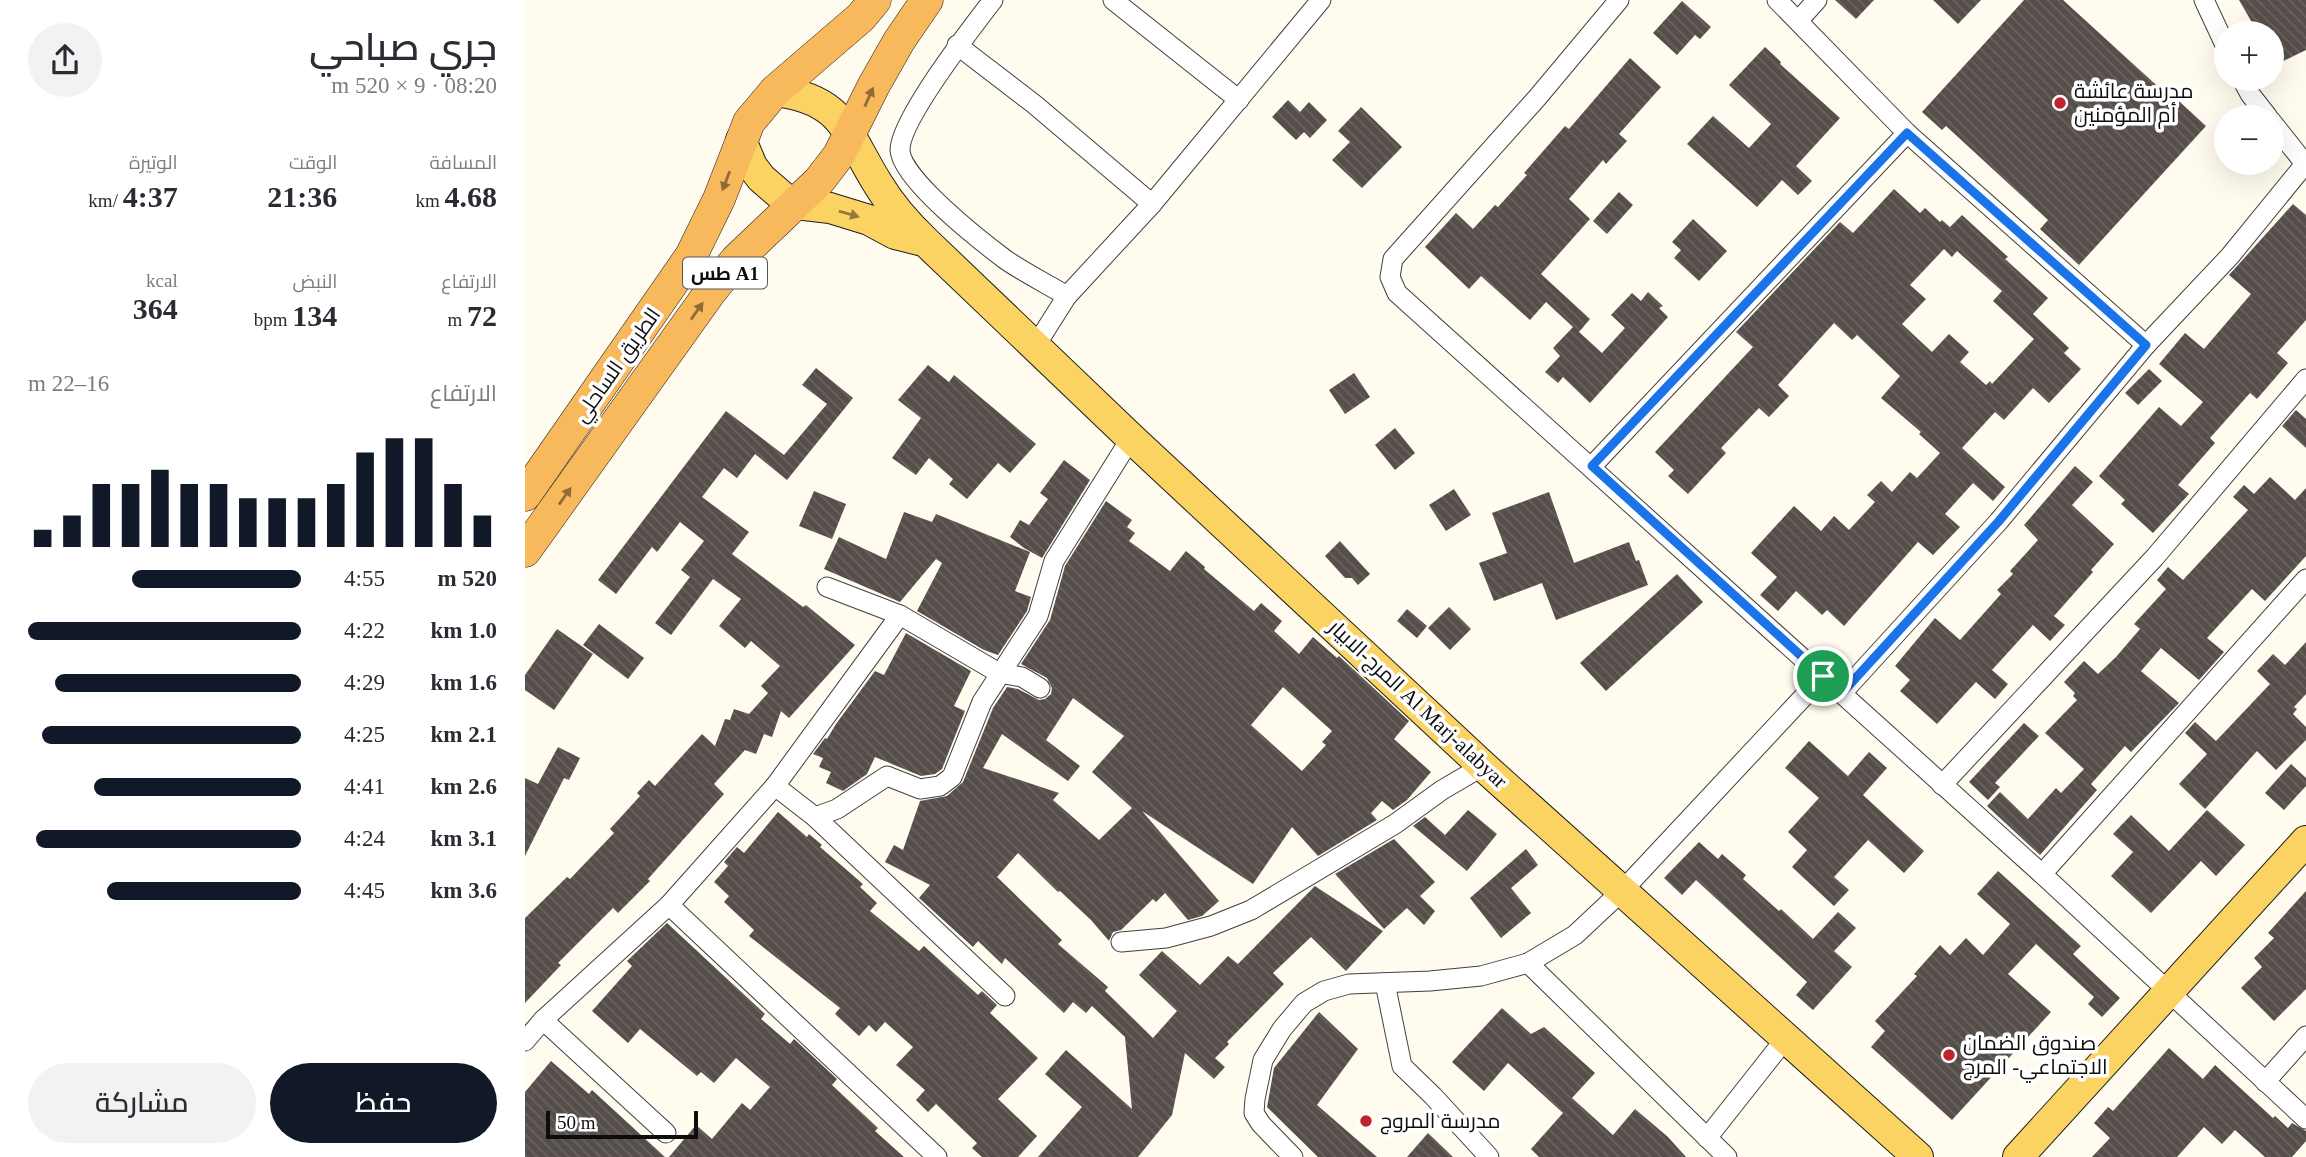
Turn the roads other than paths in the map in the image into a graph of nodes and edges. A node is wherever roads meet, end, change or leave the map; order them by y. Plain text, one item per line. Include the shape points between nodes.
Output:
1 (875, 0) edge
2 (927, 0) edge
3 (993, 0) edge
4 (1321, 0) edge
5 (1619, 0) edge
6 (1777, 0) edge
7 (1817, 0) edge
8 (2204, 0) edge
9 (1121, 3) edge
10 (1799, 20) junction
11 (2214, 21) edge
12 (957, 45) junction
13 (775, 91) junction
14 (1238, 100) junction
15 (1907, 133) junction
16 (852, 134) junction
17 (2284, 137) edge
18 (741, 140) junction
19 (2306, 165) edge
20 (796, 204) junction
21 (1153, 204) junction
22 (926, 242) junction
23 (1067, 296) junction
24 (1036, 345) junction
25 (2146, 345) junction
26 (2306, 379) edge
27 (1131, 438) junction
28 (1592, 466) junction
29 (525, 495) edge
30 (525, 551) edge
31 (2306, 579) edge
32 (827, 587) dead end
33 (900, 615) junction
34 (999, 673) junction
35 (1823, 676) junction
36 (1040, 688) dead end
37 (1842, 693) junction
38 (1483, 766) junction
39 (1941, 785) junction
40 (775, 786) junction
41 (815, 817) junction
42 (2306, 841) edge
43 (2042, 874) junction
44 (1623, 890) junction
45 (669, 905) junction
46 (1121, 943) dead end
47 (1528, 964) junction
48 (1385, 983) junction
49 (2169, 992) junction
50 (1005, 996) dead end
51 (543, 1020) junction
52 (2306, 1036) edge
53 (1787, 1038) junction
54 (525, 1041) edge
55 (2265, 1082) junction
56 (2306, 1119) edge
57 (666, 1133) dead end
58 (1707, 1138) junction
59 (937, 1157) edge
60 (1293, 1157) edge
61 (1489, 1157) edge
62 (1727, 1157) edge
63 (1918, 1157) edge
64 (2018, 1157) edge

1 - 13 highway, الطريق الساحلي / طس A1 via 861,18
16 -> 2 highway, طس A1 via 874,85
3 - 12 street
4 - 14 street
5 - 28 street via 1393,259 1390,277 1397,293
6 - 10 street
7 - 10 street
8 - 11 street
9 - 14 street
10 - 15 street
12 - 21 street
12 - 23 street via 901,141 906,168 922,189 1007,260
13 - 16 main road, المرج-الابيار Al Marj-alabyar via 823,105
13 - 18 highway, الطريق الساحلي / طس A1 via 749,122
14 - 21 street
15 - 25 street
15 - 28 street
16 - 20 highway, طس A1 via 839,156
16 - 22 main road, المرج-الابيار Al Marj-alabyar via 900,217
17 - 19 street
18 - 20 main road, المرج-الابيار Al Marj-alabyar via 761,178
18 -> 29 highway, الطريق الساحلي / طس A1 via 691,256
19 - 25 street via 2230,256
20 -> 22 main road, المرج-الابيار Al Marj-alabyar via 830,208
30 -> 20 highway, طس A1 via 711,290
21 - 23 street
22 - 24 main road, المرج-الابيار Al Marj-alabyar
23 - 24 street
24 - 27 main road, المرج-الابيار Al Marj-alabyar
25 - 37 street via 1999,521
26 - 39 street via 2155,556
27 - 34 street via 1054,561 1038,616
27 - 38 main road, المرج-الابيار Al Marj-alabyar
28 - 35 street
31 - 43 street
32 - 33 street
33 - 34 street
33 - 40 street
34 - 36 street via 1022,677
34 - 41 street via 946,782 920,789 887,775 837,809
35 - 37 street
35 - 44 street
37 - 39 street
38 - 44 main road, المرج-الابيار Al Marj-alabyar
38 - 46 street via 1251,910 1166,938
39 - 43 street
40 - 41 street
40 - 45 street
41 - 50 street
42 - 49 main road
43 - 49 street
44 - 47 street via 1576,935
44 - 53 main road, المرج-الابيار Al Marj-alabyar
45 - 51 street
45 - 59 street
47 - 48 street via 1481,976
47 - 58 street
48 - 60 street via 1349,984 1304,1003 1263,1060 1254,1113
48 - 61 street via 1402,1066
49 - 55 street
49 - 64 main road
51 - 54 street
51 - 57 street
52 - 55 street
53 - 58 street
53 - 63 main road, المرج-الابيار Al Marj-alabyar
55 - 56 street
58 - 62 street

